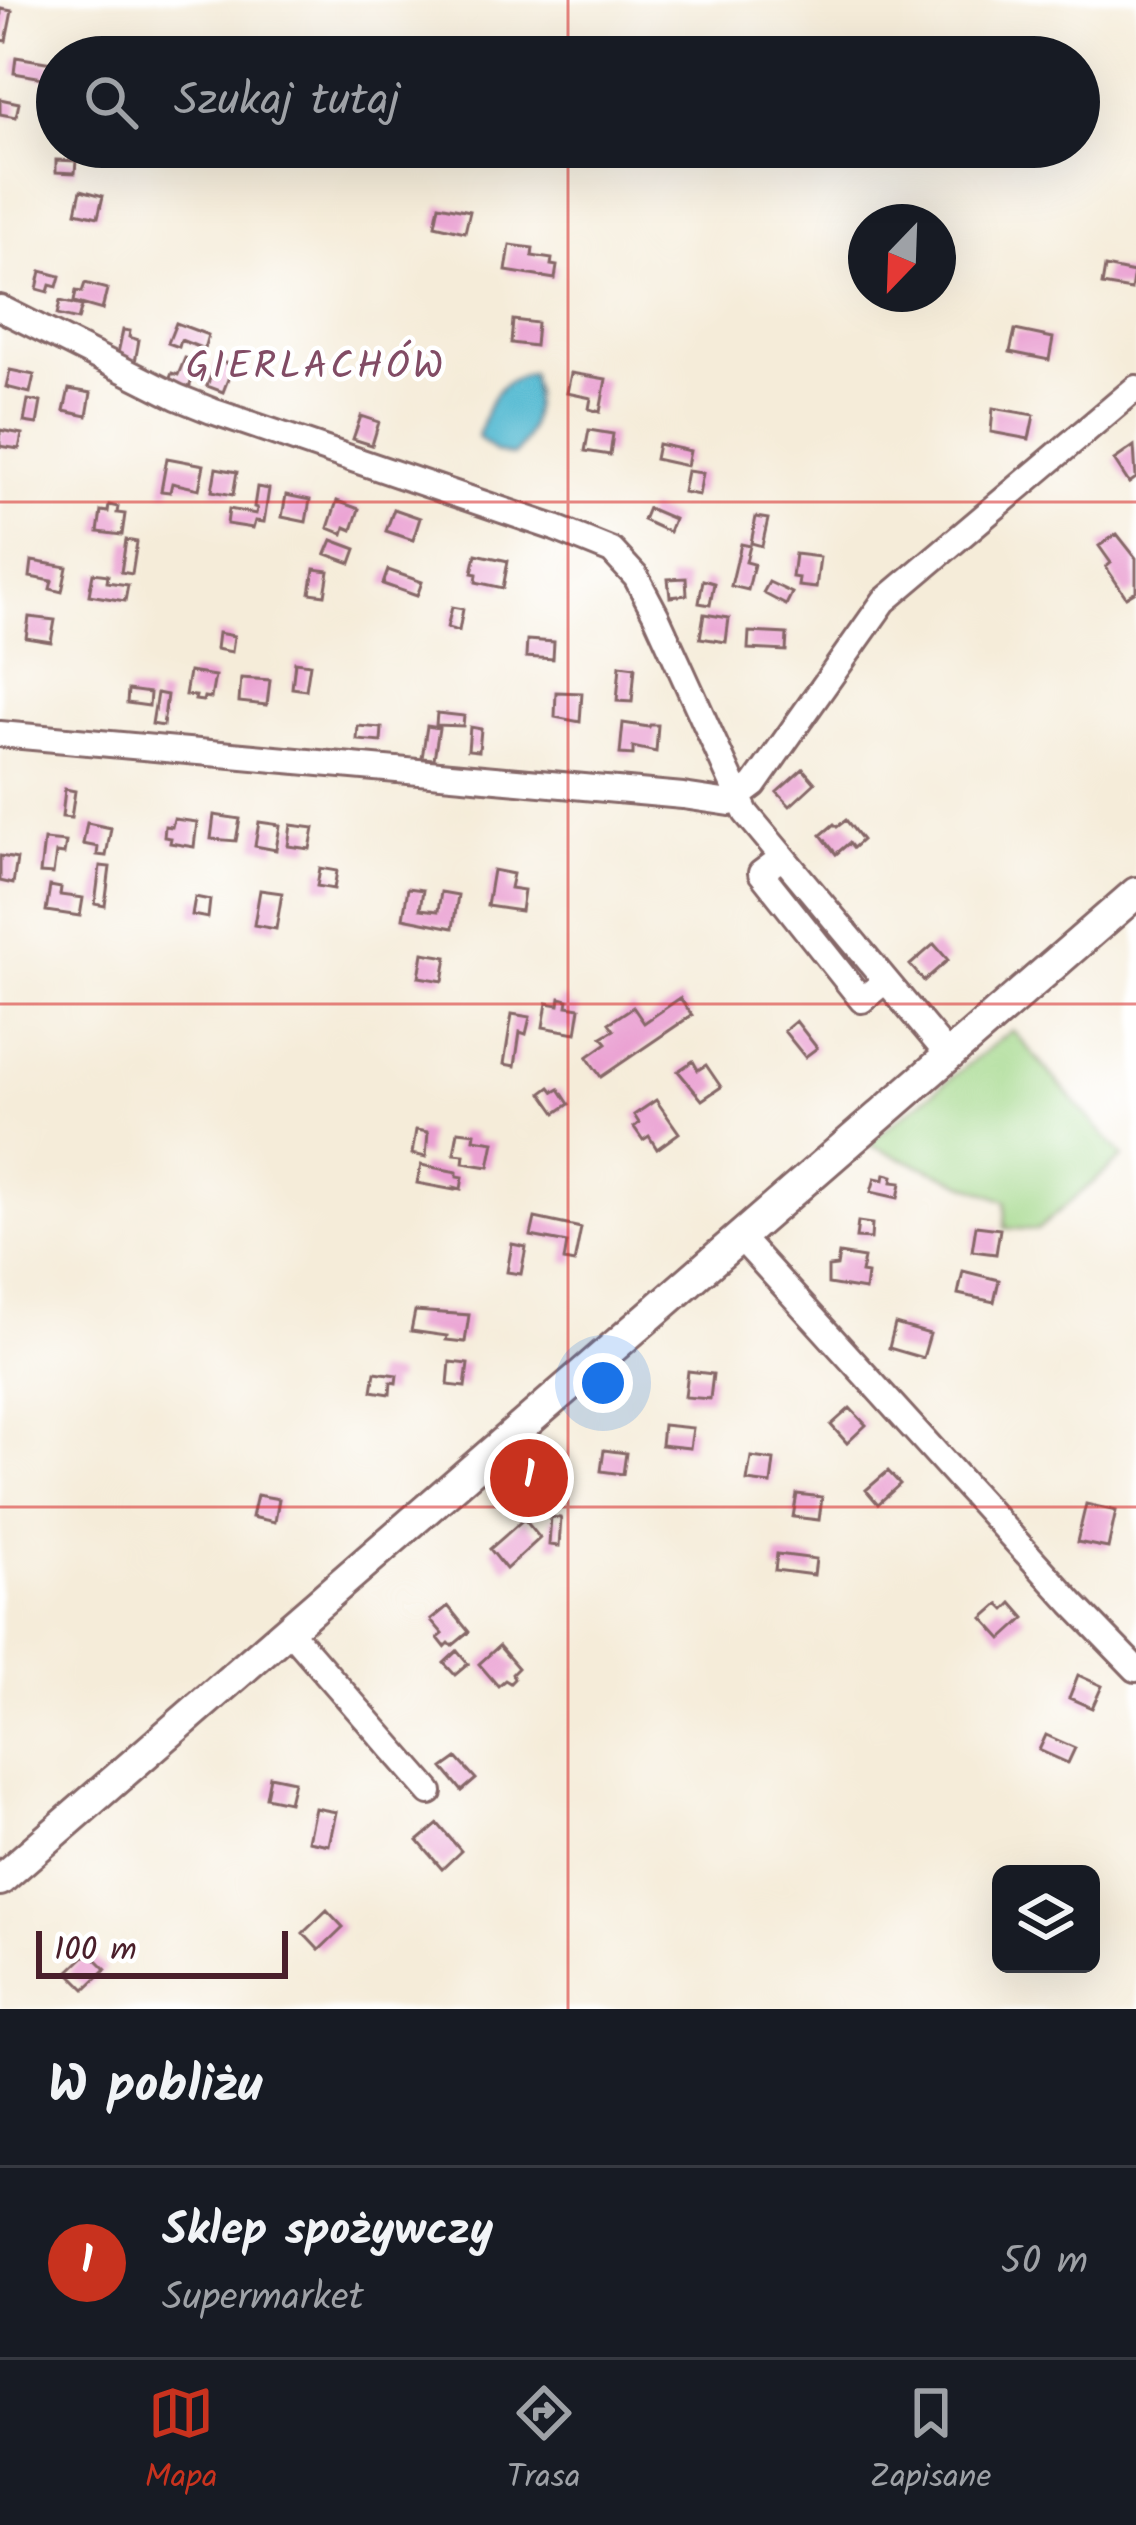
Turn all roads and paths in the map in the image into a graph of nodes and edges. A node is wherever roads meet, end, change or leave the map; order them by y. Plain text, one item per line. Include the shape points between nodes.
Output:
1 (0, 308) edge
2 (1136, 388) edge
3 (0, 734) edge
4 (737, 799) junction
5 (1136, 893) edge
6 (948, 1054) junction
7 (739, 1236) junction
8 (287, 1628) junction
9 (1136, 1669) edge
10 (430, 1792) dead end
11 (0, 1880) edge

1 - 4 street via 177,397 612,551 656,615
2 - 4 street via 884,601
3 - 4 street
4 - 6 street
5 - 6 main road
6 - 7 main road
7 - 8 main road
7 - 9 street
8 - 10 street
8 - 11 main road

